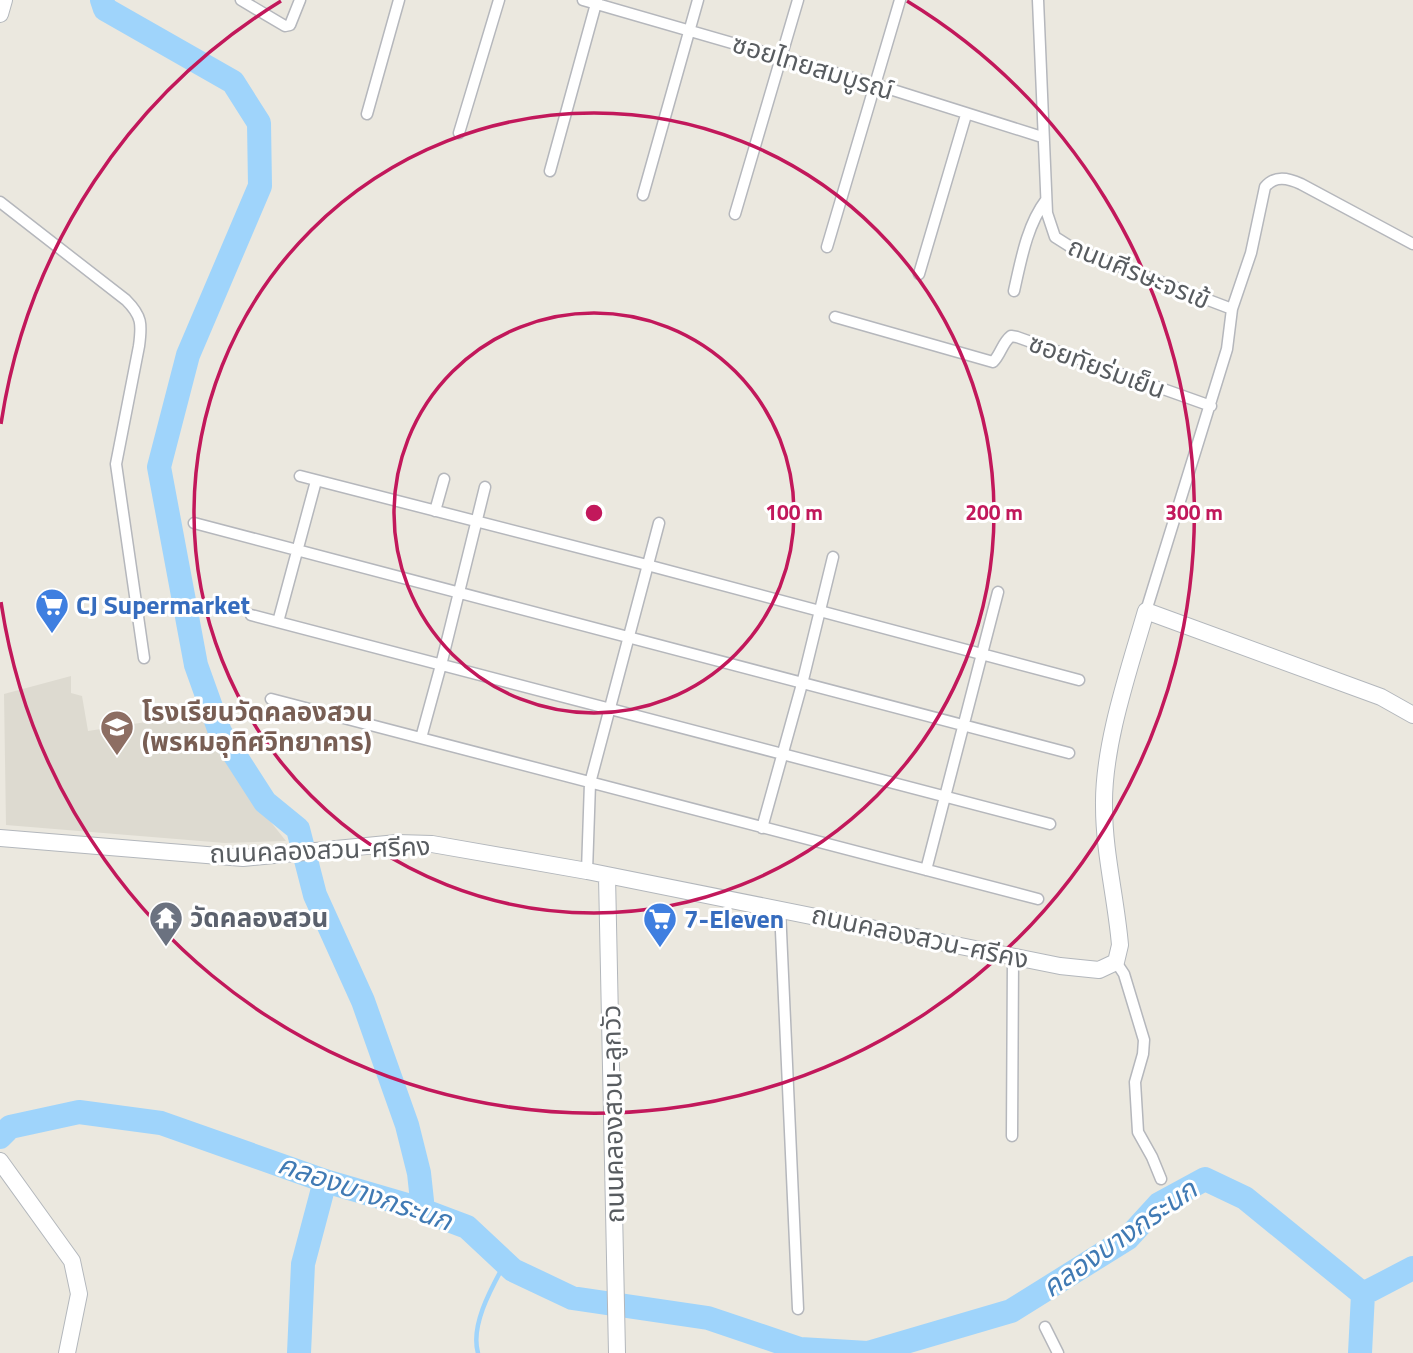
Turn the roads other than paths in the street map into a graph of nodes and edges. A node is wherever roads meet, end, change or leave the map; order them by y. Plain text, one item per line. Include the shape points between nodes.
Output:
1 (4, 0) edge
2 (241, 0) edge
3 (300, 0) edge
4 (399, 0) edge
5 (499, 0) edge
6 (583, 0) edge
7 (698, 0) edge
8 (798, 0) edge
9 (900, 0) edge
10 (1038, 0) edge
11 (597, 2) edge
12 (0, 13) edge
13 (689, 31) junction
14 (781, 57) junction
15 (874, 84) junction
16 (366, 114) dead end
17 (966, 115) junction
18 (459, 133) dead end
19 (1042, 137) junction
20 (550, 171) dead end
21 (643, 195) dead end
22 (1046, 200) junction
23 (0, 202) edge
24 (735, 214) dead end
25 (1413, 244) edge
26 (827, 247) dead end
27 (919, 274) dead end
28 (1014, 291) dead end
29 (1232, 309) junction
30 (835, 317) dead end
31 (1211, 405) junction
32 (300, 477) dead end
33 (444, 479) dead end
34 (316, 481) junction
35 (485, 487) dead end
36 (435, 511) junction
37 (477, 522) junction
38 (194, 523) dead end
39 (659, 523) dead end
40 (298, 550) junction
41 (834, 557) dead end
42 (647, 565) junction
43 (998, 592) dead end
44 (460, 593) junction
45 (819, 611) junction
46 (1146, 611) junction
47 (251, 615) dead end
48 (278, 622) junction
49 (626, 639) junction
50 (981, 655) junction
51 (144, 658) dead end
52 (441, 665) junction
53 (1079, 680) dead end
54 (802, 684) junction
55 (271, 699) dead end
56 (609, 709) junction
57 (1413, 715) edge
58 (963, 726) junction
59 (421, 738) junction
60 (1069, 753) dead end
61 (784, 754) junction
62 (590, 783) junction
63 (945, 796) junction
64 (1050, 824) dead end
65 (762, 828) junction
66 (0, 838) edge
67 (926, 870) junction
68 (587, 871) junction
69 (607, 876) junction
70 (1038, 899) dead end
71 (780, 909) junction
72 (1013, 957) junction
73 (1116, 962) junction
74 (1012, 1136) dead end
75 (0, 1161) edge
76 (1161, 1179) dead end
77 (798, 1309) dead end
78 (1045, 1327) dead end
79 (68, 1353) edge
80 (617, 1353) edge
81 (1058, 1353) edge

1 - 12 street
2 - 3 street via 285,26 290,25
4 - 16 street
5 - 18 street
6 - 11 street, ซอยไทยสมบูรณ์
7 - 13 street
8 - 14 street
9 - 15 street
10 - 19 street, ถนนศีรษะจรเข้
11 - 13 street, ซอยไทยสมบูรณ์
11 - 20 street
13 - 14 street, ซอยไทยสมบูรณ์
13 - 21 street
14 - 15 street, ซอยไทยสมบูรณ์
14 - 24 street
15 - 17 street, ซอยไทยสมบูรณ์
15 - 26 street
17 - 19 street, ซอยไทยสมบูรณ์
17 - 27 street
19 - 22 street, ถนนศีรษะจรเข้
22 - 28 street via 1031,228
22 - 29 street, ถนนศีรษะจรเข้ via 1050,227 1062,243
23 - 51 street via 139,313 139,346 116,464
25 - 29 street via 1301,184 1284,178 1270,181
29 - 31 street, ถนนศีรษะจรเข้ via 1227,349
30 - 31 street, ซอยทัยร่มเย็น via 993,362 1005,341 1017,337
31 - 46 street, ถนนศีรษะจรเข้
32 - 34 street
33 - 36 street
34 - 36 street
34 - 40 street
35 - 37 street
36 - 37 street
37 - 42 street
37 - 44 street
38 - 40 street
39 - 42 street
40 - 44 street
40 - 48 street
41 - 45 street
42 - 45 street
42 - 49 street
43 - 50 street
44 - 49 street
44 - 52 street
45 - 50 street
45 - 54 street
46 - 57 street via 1381,697
46 - 73 street via 1119,705 1105,777 1104,837 1119,945
47 - 48 street
48 - 52 street
49 - 54 street
49 - 56 street
50 - 53 street
50 - 58 street
52 - 56 street
52 - 59 street
54 - 58 street
54 - 61 street
55 - 59 street
56 - 61 street
56 - 62 street
58 - 60 street
58 - 63 street
59 - 62 street
61 - 63 street
61 - 65 street
62 - 65 street
62 - 68 street
63 - 64 street
63 - 67 street
65 - 67 street
66 - 68 street, ถนนคลองสวน-ศรีคง via 243,858 432,844
67 - 70 street
68 - 69 street, ถนนคลองสวน-ศรีคง
69 - 71 street, ถนนคลองสวน-ศรีคง
69 - 80 street, ถนนคลองสวน-ลูกวัว
71 - 72 street, ถนนคลองสวน-ศรีคง
71 - 77 street
72 - 73 street, ถนนคลองสวน-ศรีคง via 1099,970
72 - 74 street
73 - 76 street via 1144,1040 1135,1082 1138,1132
75 - 79 street via 65,1248 77,1276 79,1294
78 - 81 street

